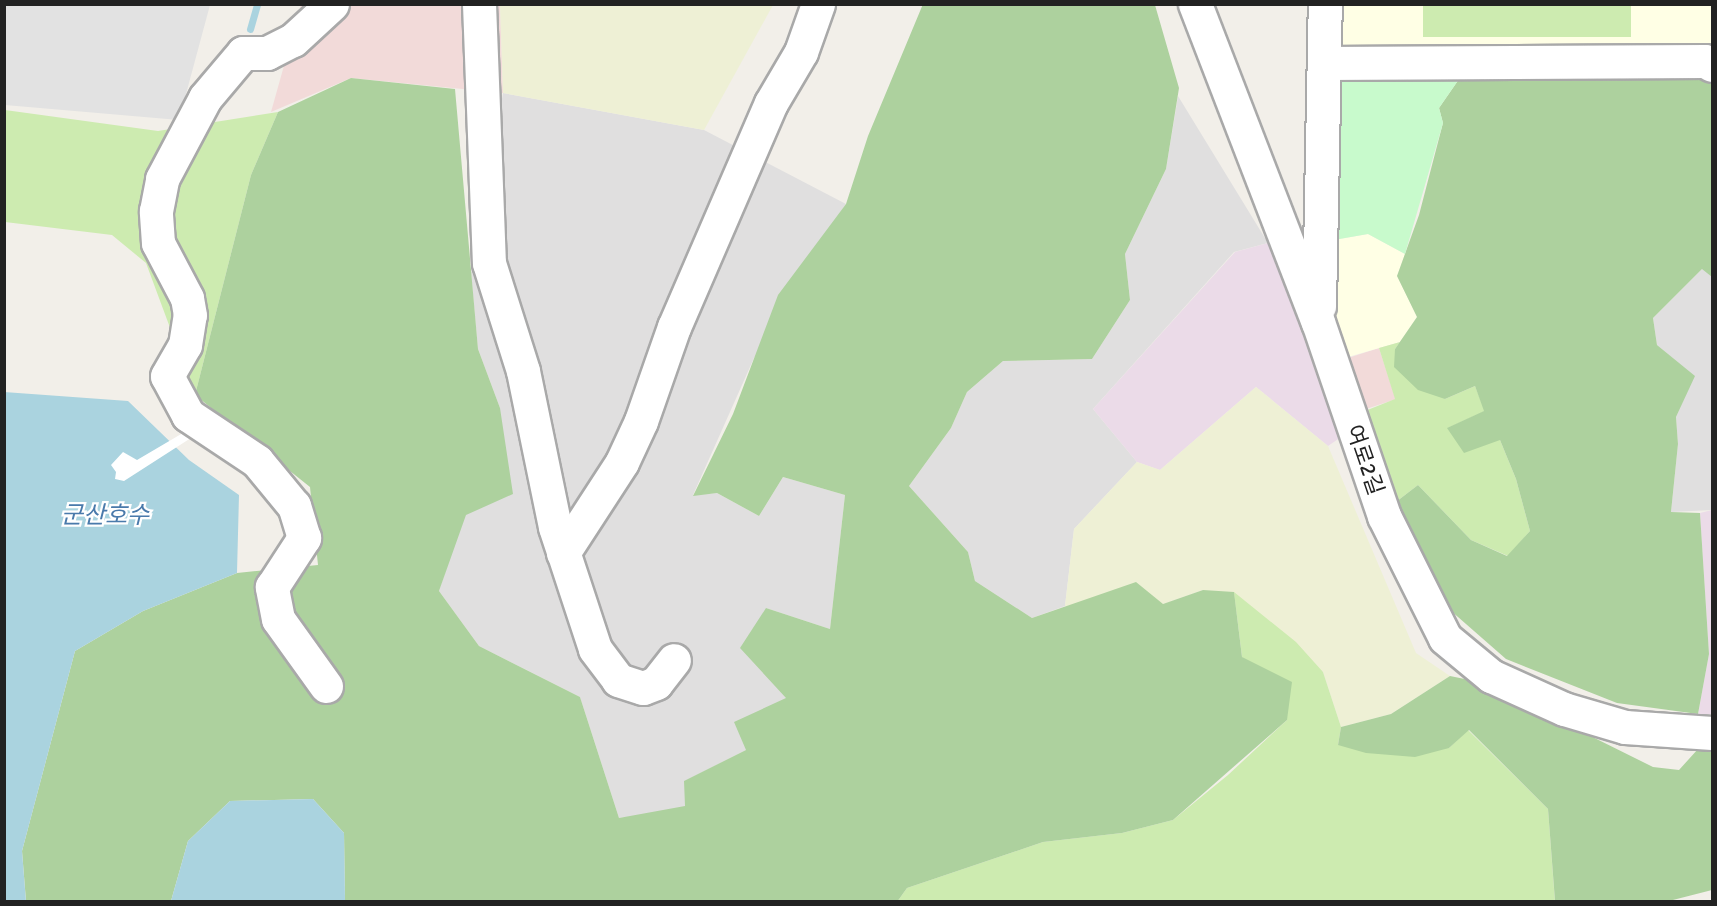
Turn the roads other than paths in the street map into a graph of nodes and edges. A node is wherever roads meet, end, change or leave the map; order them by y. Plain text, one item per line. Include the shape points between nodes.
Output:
1 (332, 4) edge
2 (479, 4) edge
3 (818, 4) edge
4 (1195, 4) edge
5 (1325, 4) edge
6 (1324, 63) junction
7 (1713, 65) edge
8 (1318, 322) junction
9 (563, 553) junction
10 (674, 660) dead end
11 (326, 686) dead end
12 (1713, 733) edge

1 - 11 street via 293,40 267,53 243,53 213,89 173,154 162,179 156,211 158,243 187,298 190,315 185,345 167,376 188,415 257,461 294,506 304,538 272,587 278,619
2 - 9 street via 489,262 523,371 540,468
3 - 9 street via 801,52 771,103 674,327 641,421 617,471
4 - 8 street, 여로2길
5 - 6 street
6 - 7 street via 1706,61
6 - 8 street
8 - 12 street, 여로2길 via 1384,516 1445,638 1491,676 1564,710 1625,727
9 - 10 street via 595,649 618,680 643,688 656,683

